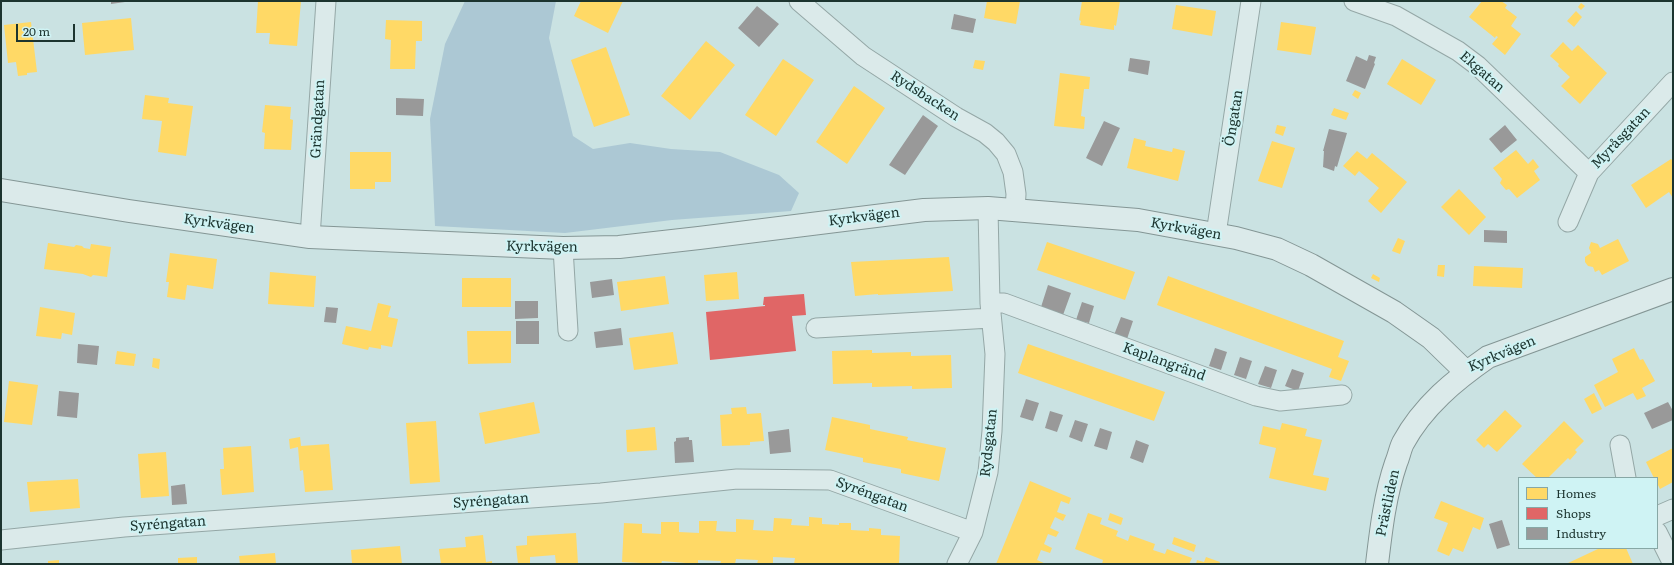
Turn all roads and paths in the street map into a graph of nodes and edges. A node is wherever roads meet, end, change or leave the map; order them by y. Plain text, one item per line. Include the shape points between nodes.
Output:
1 (326, 1) edge
2 (800, 1) edge
3 (1251, 1) edge
4 (1354, 1) edge
5 (1673, 82) edge
6 (1589, 173) junction
7 (1, 190) edge
8 (988, 208) junction
9 (1015, 210) junction
10 (1568, 222) dead end
11 (1216, 234) junction
12 (310, 236) junction
13 (563, 248) junction
14 (1673, 289) edge
15 (991, 310) junction
16 (816, 328) dead end
17 (568, 331) dead end
18 (1466, 372) junction
19 (1342, 395) dead end
20 (1620, 445) dead end
21 (1626, 477) edge
22 (1673, 508) edge
23 (1658, 516) edge
24 (973, 532) junction
25 (1658, 534) edge
26 (1, 540) edge
27 (957, 564) edge
28 (1377, 564) edge
29 (1673, 564) edge

1 - 12 street, Grändgatan
2 - 9 street, Rydsbacken via 863,56 996,142 1006,154 1013,172
3 - 11 street, Öngatan
4 - 6 street, Ekgatan via 1396,16 1468,58
5 - 6 street, Myråsgatan
6 - 10 street, Myråsgatan
7 - 12 street, Kyrkvägen
8 - 9 street, Kyrkvägen
8 - 13 street, Kyrkvägen via 924,210 619,247
8 - 15 street, Rydsgatan
9 - 11 street, Kyrkvägen via 1138,220
11 - 18 street, Kyrkvägen via 1277,249 1346,284 1394,312 1431,338
12 - 13 street, Kyrkvägen
13 - 17 street
14 - 18 street, Kyrkvägen via 1488,357
15 - 16 street
15 - 19 street, Kaplangränd via 1004,303 1256,396 1280,401
15 - 24 street, Rydsgatan via 995,354 992,431 988,472
18 - 28 street, Prästliden via 1431,403 1403,443 1389,482
20 - 21 street
22 - 23 street
24 - 26 street, Syréngatan via 830,480 737,479 601,493 124,527
24 - 27 street, Rydsgatan
25 - 29 street

